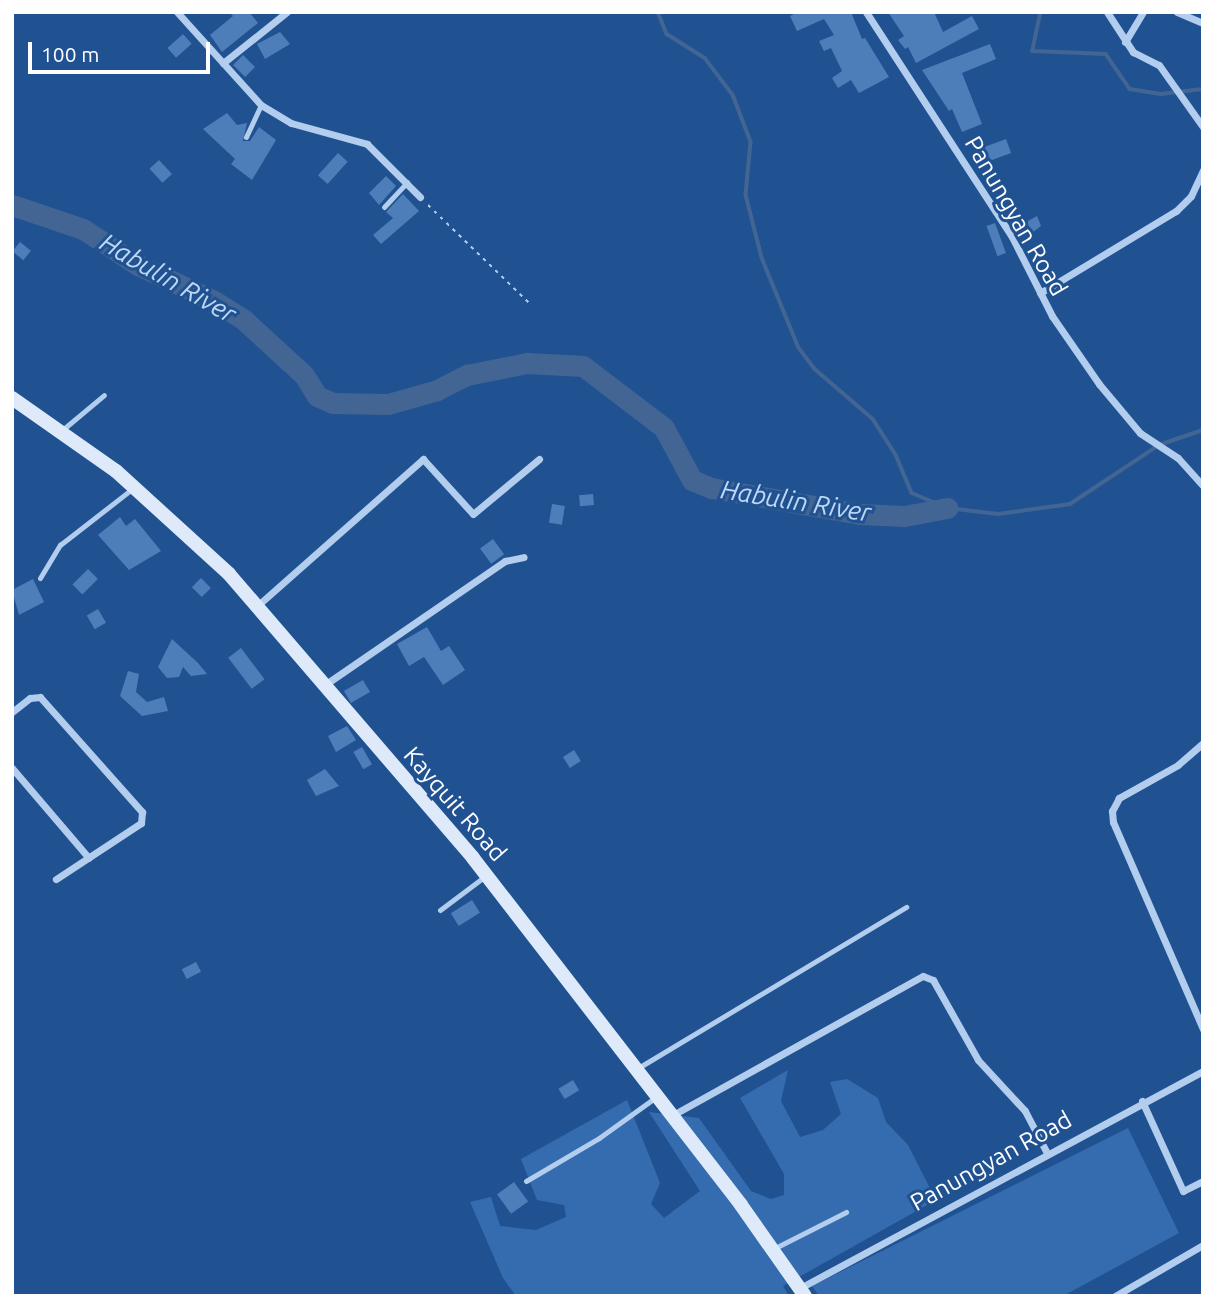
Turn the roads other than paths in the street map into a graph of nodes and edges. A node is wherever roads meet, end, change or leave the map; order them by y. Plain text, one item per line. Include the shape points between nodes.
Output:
1 (177, 12) edge
2 (287, 12) edge
3 (866, 12) edge
4 (1107, 12) edge
5 (1143, 12) edge
6 (1177, 12) edge
7 (1203, 23) edge
8 (1125, 42) junction
9 (223, 63) junction
10 (261, 105) junction
11 (1203, 127) edge
12 (246, 137) dead end
13 (1203, 170) edge
14 (407, 183) junction
15 (420, 197) road end
16 (384, 207) dead end
17 (1040, 293) junction
18 (104, 395) dead end
19 (12, 398) edge
20 (61, 431) junction
21 (539, 459) dead end
22 (1203, 486) edge
23 (135, 487) junction
24 (524, 556) dead end
25 (40, 578) dead end
26 (257, 607) junction
27 (322, 686) junction
28 (12, 712) edge
29 (1203, 743) edge
30 (12, 768) edge
31 (89, 858) junction
32 (486, 875) junction
33 (57, 879) dead end
34 (906, 907) dead end
35 (440, 910) dead end
36 (1203, 1029) edge
37 (635, 1070) junction
38 (1201, 1072) edge
39 (1203, 1082) edge
40 (656, 1097) junction
41 (1142, 1101) junction
42 (670, 1116) junction
43 (1047, 1153) junction
44 (526, 1181) dead end
45 (1203, 1181) edge
46 (846, 1212) dead end
47 (1203, 1245) edge
48 (773, 1249) junction
49 (802, 1292) edge
50 (1115, 1296) edge

1 - 9 street
2 - 9 street
3 - 17 street, Panungyan Road via 1012,237
4 - 8 street
5 - 8 street
6 - 7 street
8 - 11 street via 1159,65
9 - 10 street
10 - 12 lane
10 - 14 street via 291,123 367,144
13 - 17 street via 1191,196 1176,211
14 - 15 street
14 - 16 lane
17 - 22 street, Panungyan Road via 1099,384 1140,433 1178,458
18 - 20 lane
19 - 20 street, Kayquit Road
20 - 23 street, Kayquit Road
21 - 26 street via 473,514 423,459
23 - 25 lane via 60,545
23 - 26 street, Kayquit Road via 229,574
24 - 27 street via 505,561
26 - 27 street, Kayquit Road
27 - 32 street, Kayquit Road
28 - 31 street via 30,698 40,697 142,812 141,822
29 - 36 street via 1178,765 1119,798 1112,811
30 - 31 street
31 - 33 street
32 - 35 lane
32 - 37 street, Kayquit Road
34 - 37 lane
37 - 40 street, Kayquit Road
38 - 39 street
38 - 41 street, Panungyan Road
40 - 42 street, Kayquit Road
40 - 44 lane via 599,1138
41 - 43 street, Panungyan Road
41 - 45 street via 1183,1191
42 - 43 street via 923,976 933,980 978,1060 1025,1111
42 - 48 street, Kayquit Road
43 - 49 street, Panungyan Road
46 - 48 lane
47 - 50 street
48 - 49 street, Kayquit Road

